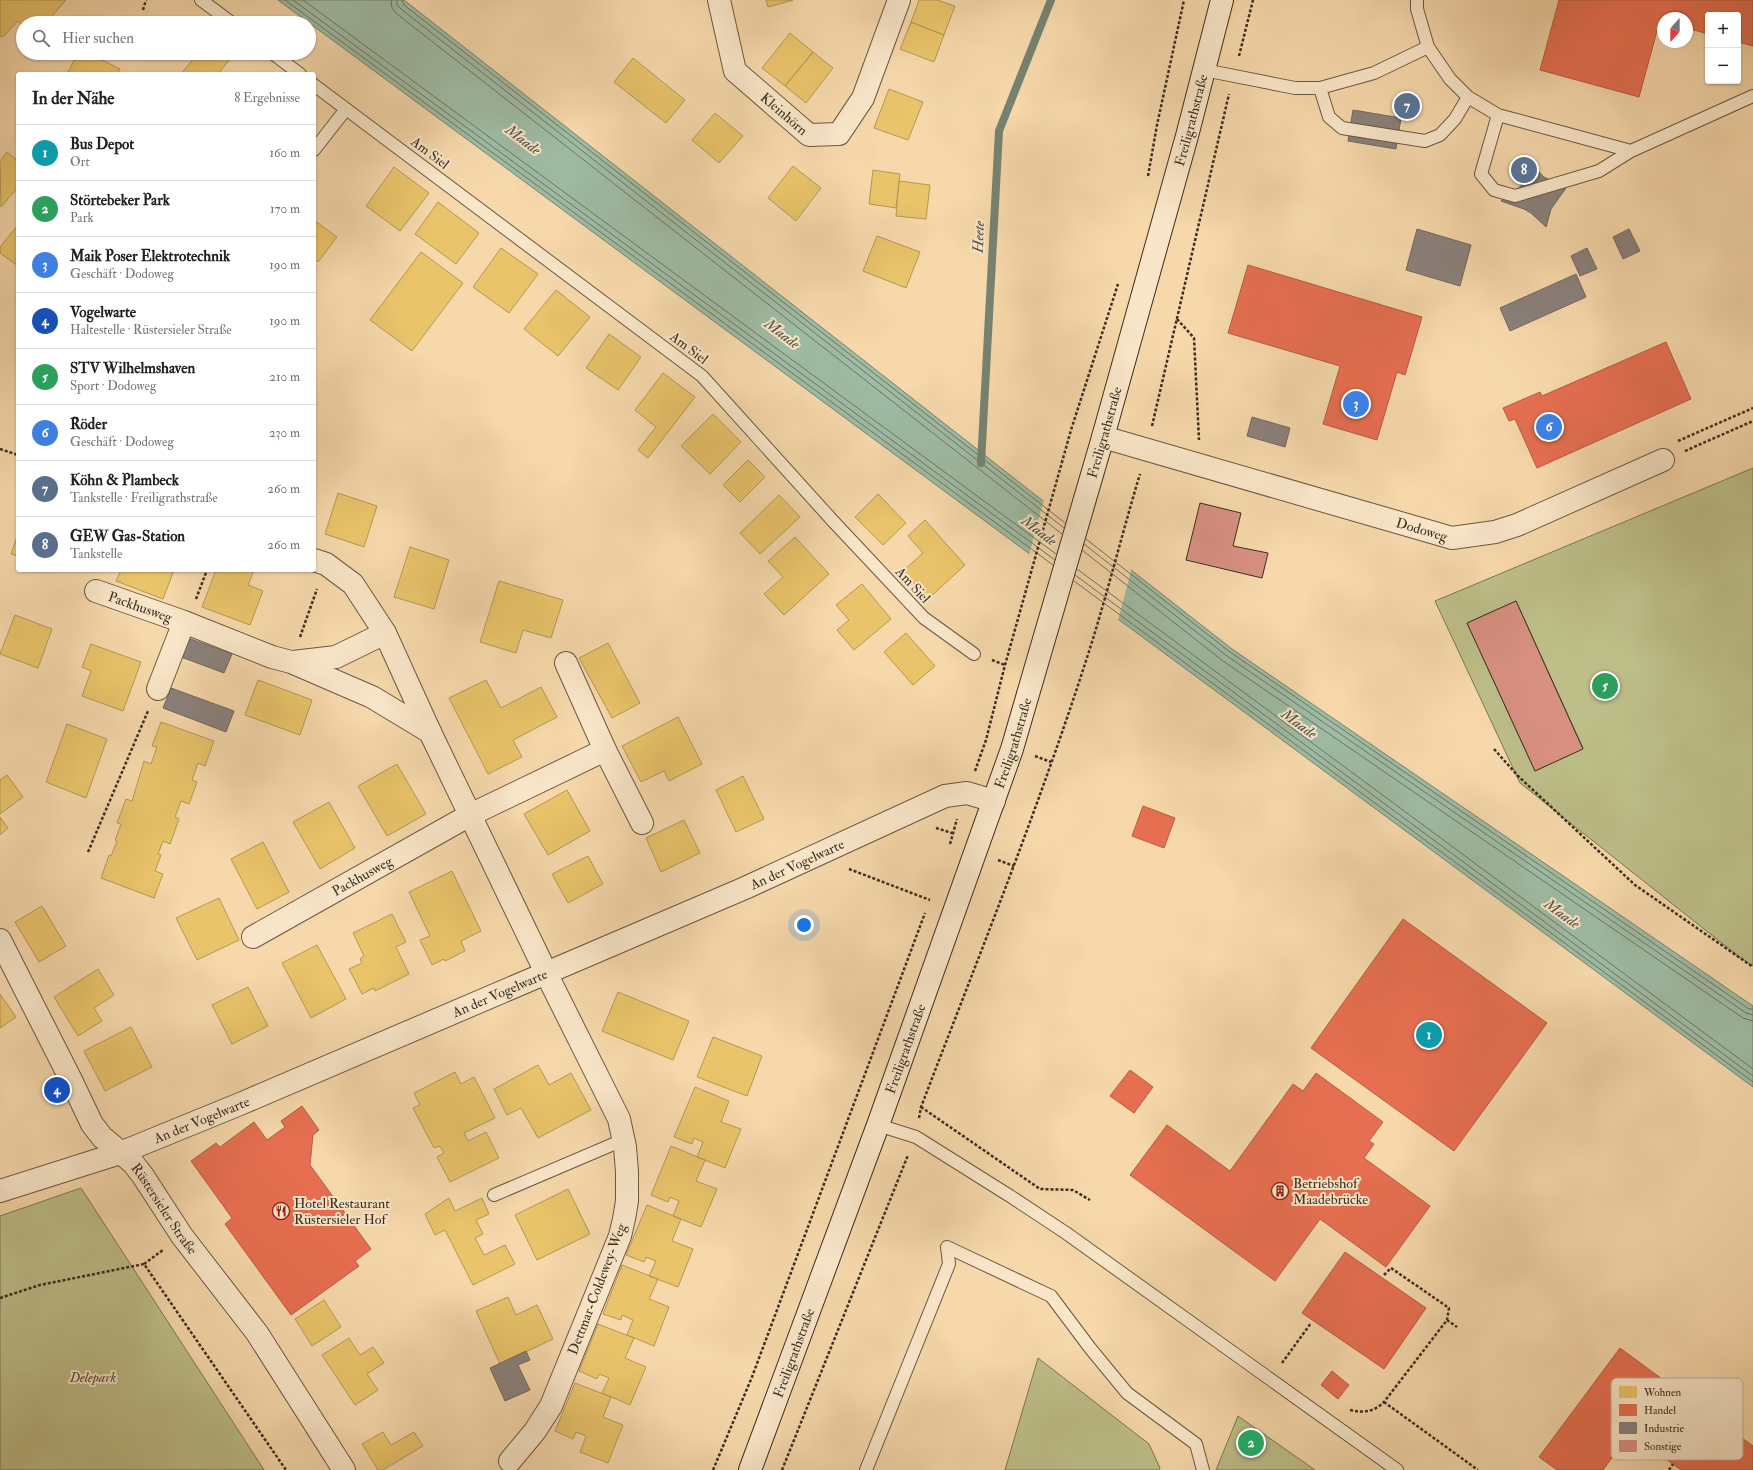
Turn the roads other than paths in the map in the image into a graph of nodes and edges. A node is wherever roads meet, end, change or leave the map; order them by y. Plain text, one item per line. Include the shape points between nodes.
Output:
1 (201, 0) edge
2 (719, 0) edge
3 (899, 0) edge
4 (1222, 0) edge
5 (1417, 0) edge
6 (223, 16) edge
7 (1428, 47) junction
8 (281, 60) edge
9 (1204, 70) junction
10 (297, 72) edge
11 (316, 86) edge
12 (1320, 88) junction
13 (1468, 96) junction
14 (1753, 96) edge
15 (346, 109) junction
16 (1498, 115) junction
17 (316, 147) edge
18 (1631, 151) junction
19 (1104, 438) junction
20 (1663, 460) road end
21 (320, 562) edge
22 (96, 591) dead end
23 (184, 622) junction
24 (385, 633) junction
25 (974, 654) dead end
26 (291, 662) junction
27 (566, 664) dead end
28 (158, 689) road end
29 (430, 732) junction
30 (605, 750) junction
31 (994, 801) junction
32 (470, 814) junction
33 (642, 823) dead end
34 (253, 938) dead end
35 (0, 940) edge
36 (548, 973) junction
37 (878, 1124) junction
38 (623, 1140) junction
39 (120, 1152) junction
40 (0, 1191) edge
41 (494, 1195) dead end
42 (510, 1460) dead end
43 (344, 1470) edge
44 (750, 1470) edge
45 (866, 1470) edge
46 (1203, 1470) edge
47 (1397, 1470) edge

1 - 6 lane
2 - 3 street, Kleinhörn via 735,71 809,135 839,134 863,98
4 - 9 street, Freiligrathstraße
5 - 7 lane via 1417,9
7 - 12 lane via 1374,73
7 - 13 lane via 1450,79
8 - 10 lane
9 - 12 lane via 1295,88
9 - 19 street, Freiligrathstraße
11 - 15 lane, Am Siel
12 - 13 lane via 1329,117 1342,128 1425,141 1440,135 1455,119
13 - 16 lane
14 - 18 lane
15 - 17 lane
15 - 25 lane, Am Siel via 702,376 924,618
16 - 18 lane
16 - 18 lane via 1481,174 1494,190 1515,196 1599,171
19 - 20 street, Dodoweg via 1452,538 1495,532 1517,525
19 - 31 street, Freiligrathstraße via 1049,628
21 - 24 street via 353,584
22 - 23 street, Packhusweg
23 - 26 street, Packhusweg
23 - 28 street, Packhusweg
24 - 26 street, Packhusweg via 336,657
24 - 29 street
26 - 29 street, Packhusweg via 372,697
27 - 30 street
29 - 32 street
30 - 32 street, Packhusweg
30 - 33 street
31 - 36 street, An der Vogelwarte via 967,792 945,796 745,888
31 - 37 street, Freiligrathstraße
32 - 34 street, Packhusweg
32 - 36 street
35 - 39 street, Rüstersieler Straße via 92,1124 102,1137
36 - 38 street, Dettmar-Coldewey-Weg via 619,1119
36 - 39 street, An der Vogelwarte via 240,1104
37 - 44 street, Freiligrathstraße
37 - 47 lane via 916,1137 1066,1233
38 - 41 lane
38 - 42 street, Dettmar-Coldewey-Weg via 627,1201 620,1236 551,1406 535,1431
39 - 40 street, An der Vogelwarte
39 - 43 street, Rüstersieler Straße via 143,1176 182,1236 257,1333
45 - 46 lane via 949,1264 947,1246 1051,1296 1127,1393 1196,1444

